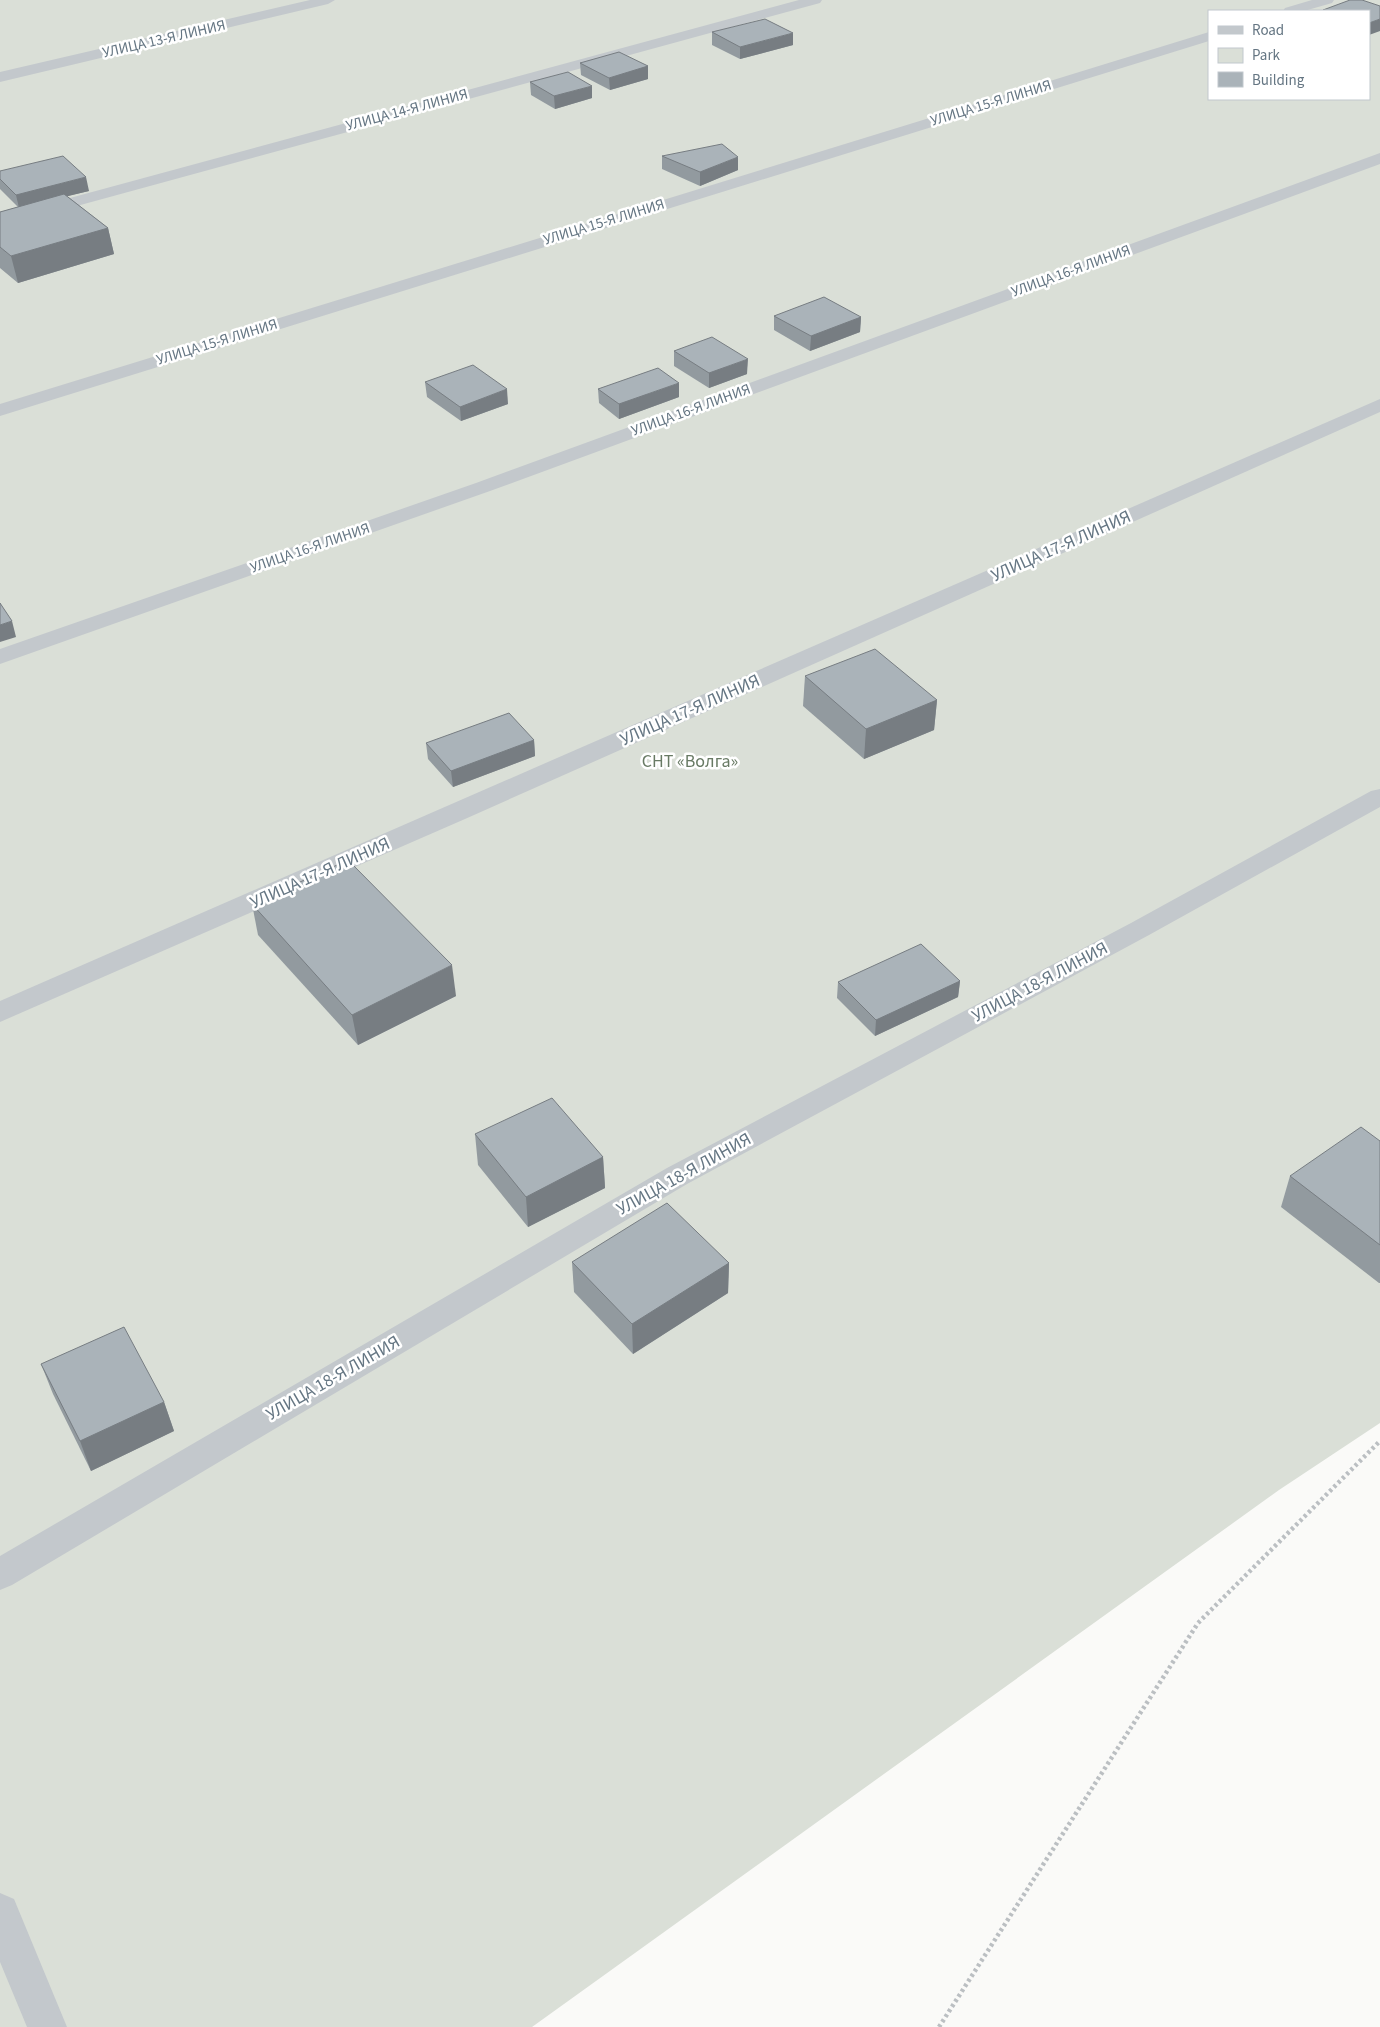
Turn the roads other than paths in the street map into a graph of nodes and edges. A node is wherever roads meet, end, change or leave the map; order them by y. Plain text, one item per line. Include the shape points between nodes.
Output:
1 (328, 0) edge
2 (815, 0) edge
3 (1327, 0) edge
4 (1293, 10) edge
5 (1208, 36) edge
6 (0, 78) edge
7 (1380, 158) edge
8 (0, 222) edge
9 (1380, 405) edge
10 (0, 410) edge
11 (0, 657) edge
12 (1380, 797) edge
13 (0, 1012) edge
14 (0, 1574) edge
15 (0, 1913) edge
16 (47, 2027) edge

1 - 6 street, УЛИЦА 13-Я ЛИНИЯ
2 - 8 street, УЛИЦА 14-Я ЛИНИЯ
3 - 4 street
5 - 10 street, УЛИЦА 15-Я ЛИНИЯ
7 - 11 street, УЛИЦА 16-Я ЛИНИЯ via 483,487
9 - 13 street, УЛИЦА 17-Я ЛИНИЯ
12 - 14 street, УЛИЦА 18-Я ЛИНИЯ via 677,1176
15 - 16 street

